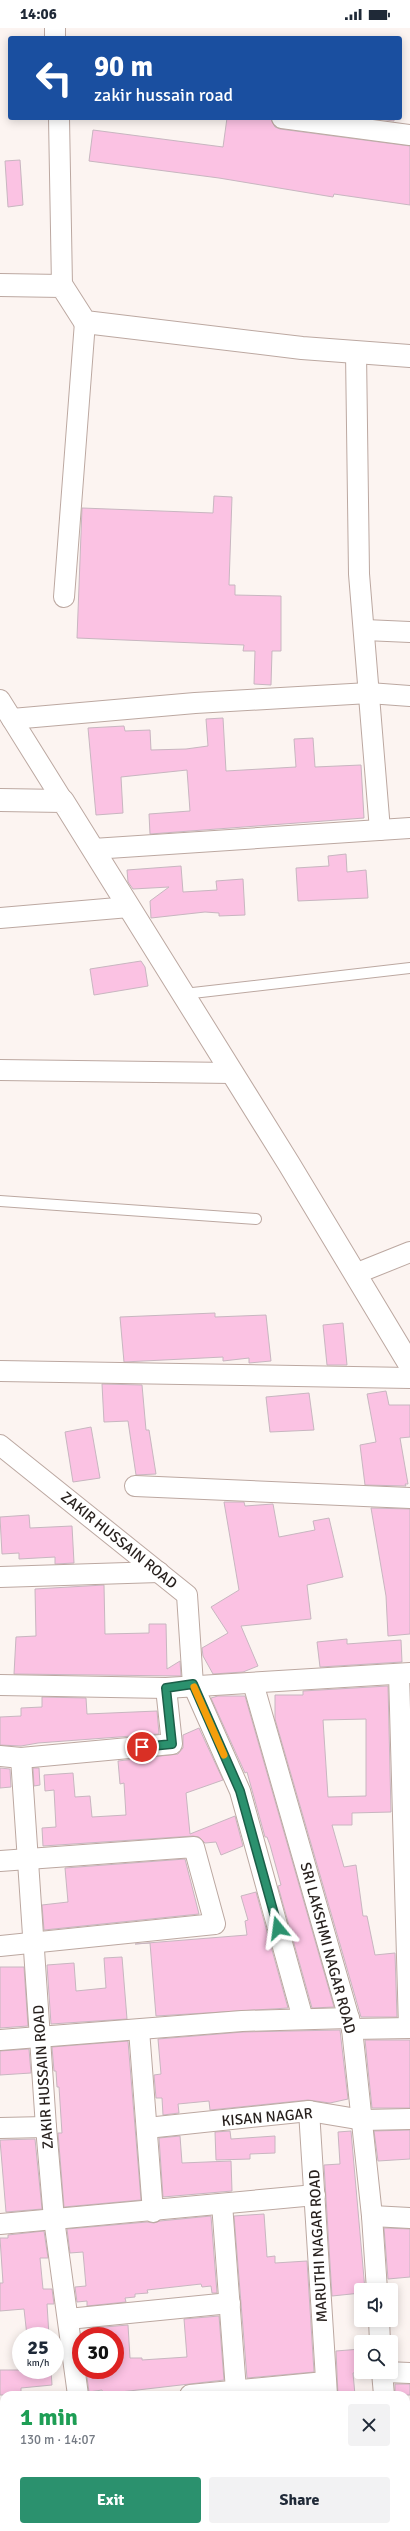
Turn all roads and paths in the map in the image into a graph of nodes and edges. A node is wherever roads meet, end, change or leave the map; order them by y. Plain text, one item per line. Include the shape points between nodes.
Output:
1 (59, 120) edge
2 (297, 120) edge
3 (410, 135) edge
4 (0, 285) edge
5 (62, 286) junction
6 (85, 322) junction
7 (356, 352) junction
8 (410, 356) edge
9 (64, 597) dead end
10 (365, 630) junction
11 (410, 632) edge
12 (369, 693) junction
13 (410, 696) edge
14 (0, 700) edge
15 (12, 719) junction
16 (0, 800) edge
17 (63, 801) junction
18 (410, 828) edge
19 (380, 830) junction
20 (93, 849) junction
21 (129, 907) junction
22 (0, 918) edge
23 (410, 968) edge
24 (184, 994) junction
25 (0, 1070) edge
26 (232, 1073) junction
27 (0, 1201) edge
28 (256, 1219) dead end
29 (410, 1252) edge
30 (355, 1274) junction
31 (410, 1365) edge
32 (0, 1371) edge
33 (410, 1378) edge
34 (0, 1445) edge
35 (135, 1486) dead end
36 (410, 1498) edge
37 (159, 1572) junction
38 (0, 1577) edge
39 (405, 1673) edge
40 (253, 1683) junction
41 (0, 1684) edge
42 (193, 1684) junction
43 (166, 1688) junction
44 (0, 1756) edge
45 (21, 1758) junction
46 (407, 1834) edge
47 (27, 1859) junction
48 (0, 1860) edge
49 (34, 1942) junction
50 (0, 1946) edge
51 (303, 2019) junction
52 (351, 2023) junction
53 (410, 2028) edge
54 (139, 2030) junction
55 (40, 2036) junction
56 (0, 2040) edge
57 (309, 2111) junction
58 (410, 2119) edge
59 (363, 2120) junction
60 (46, 2127) junction
61 (0, 2128) edge
62 (147, 2128) junction
63 (315, 2195) junction
64 (222, 2204) junction
65 (153, 2212) junction
66 (372, 2216) junction
67 (410, 2218) edge
68 (54, 2219) junction
69 (0, 2224) edge
70 (377, 2283) edge
71 (230, 2303) junction
72 (68, 2319) junction
73 (398, 2372) edge
74 (410, 2373) edge
75 (383, 2379) edge
76 (326, 2388) edge
77 (236, 2390) junction
78 (77, 2391) edge
79 (227, 2391) edge
80 (384, 2391) edge

1 - 5 street
2 - 3 street
4 - 5 street
5 - 6 street
6 - 7 street
6 - 9 street
7 - 8 street
7 - 10 street via 359,574
10 - 11 street
10 - 12 street
12 - 13 street
12 - 15 street
12 - 19 street
14 - 15 street
15 - 17 street
16 - 17 street
17 - 20 street
18 - 19 street
19 - 20 street
20 - 21 street
21 - 22 street
21 - 24 street
23 - 24 lane
24 - 26 street
25 - 26 street
26 - 30 street
27 - 28 lane
29 - 30 street
30 - 31 street
32 - 33 street
34 - 37 street, ZAKIR HUSSAIN ROAD
35 - 36 street
37 - 38 street
37 - 42 street, ZAKIR HUSSAIN ROAD via 187,1595
39 - 40 street
39 - 46 street
40 - 42 street
40 - 52 street, SRI LAKSHMI NAGAR ROAD
41 - 43 street
42 - 43 street
42 - 51 street, ZAKIR HUSSAIN ROAD via 240,1791
43 - 45 street via 172,1744
44 - 45 street
45 - 47 street, ZAKIR HUSSAIN ROAD
46 - 53 street
47 - 48 street
47 - 49 street, ZAKIR HUSSAIN ROAD
47 - 49 street via 194,1847 215,1924
49 - 50 street
49 - 55 street, ZAKIR HUSSAIN ROAD
51 - 52 street
51 - 54 street via 242,2021
52 - 53 street
52 - 59 street, SRI LAKSHMI NAGAR ROAD
54 - 55 street
54 - 62 street
55 - 56 street
55 - 60 street, ZAKIR HUSSAIN ROAD
57 - 59 street, KISAN NAGAR
57 - 62 street, KISAN NAGAR
57 - 63 street, MARUTHI NAGAR ROAD
58 - 59 street, KISAN NAGAR
59 - 66 street, SRI LAKSHMI NAGAR ROAD
60 - 61 street
60 - 68 street, ZAKIR HUSSAIN ROAD
62 - 65 street
63 - 64 street
63 - 76 street, MARUTHI NAGAR ROAD
64 - 65 street
64 - 71 street
65 - 68 street
66 - 67 street
66 - 70 street, SRI LAKSHMI NAGAR ROAD
68 - 69 street
68 - 72 street, ZAKIR HUSSAIN ROAD
71 - 72 street
71 - 77 street
72 - 78 street, ZAKIR HUSSAIN ROAD
73 - 74 street
75 - 80 street
76 - 77 street, MARUTHI NAGAR ROAD
77 - 79 street, MARUTHI NAGAR ROAD

